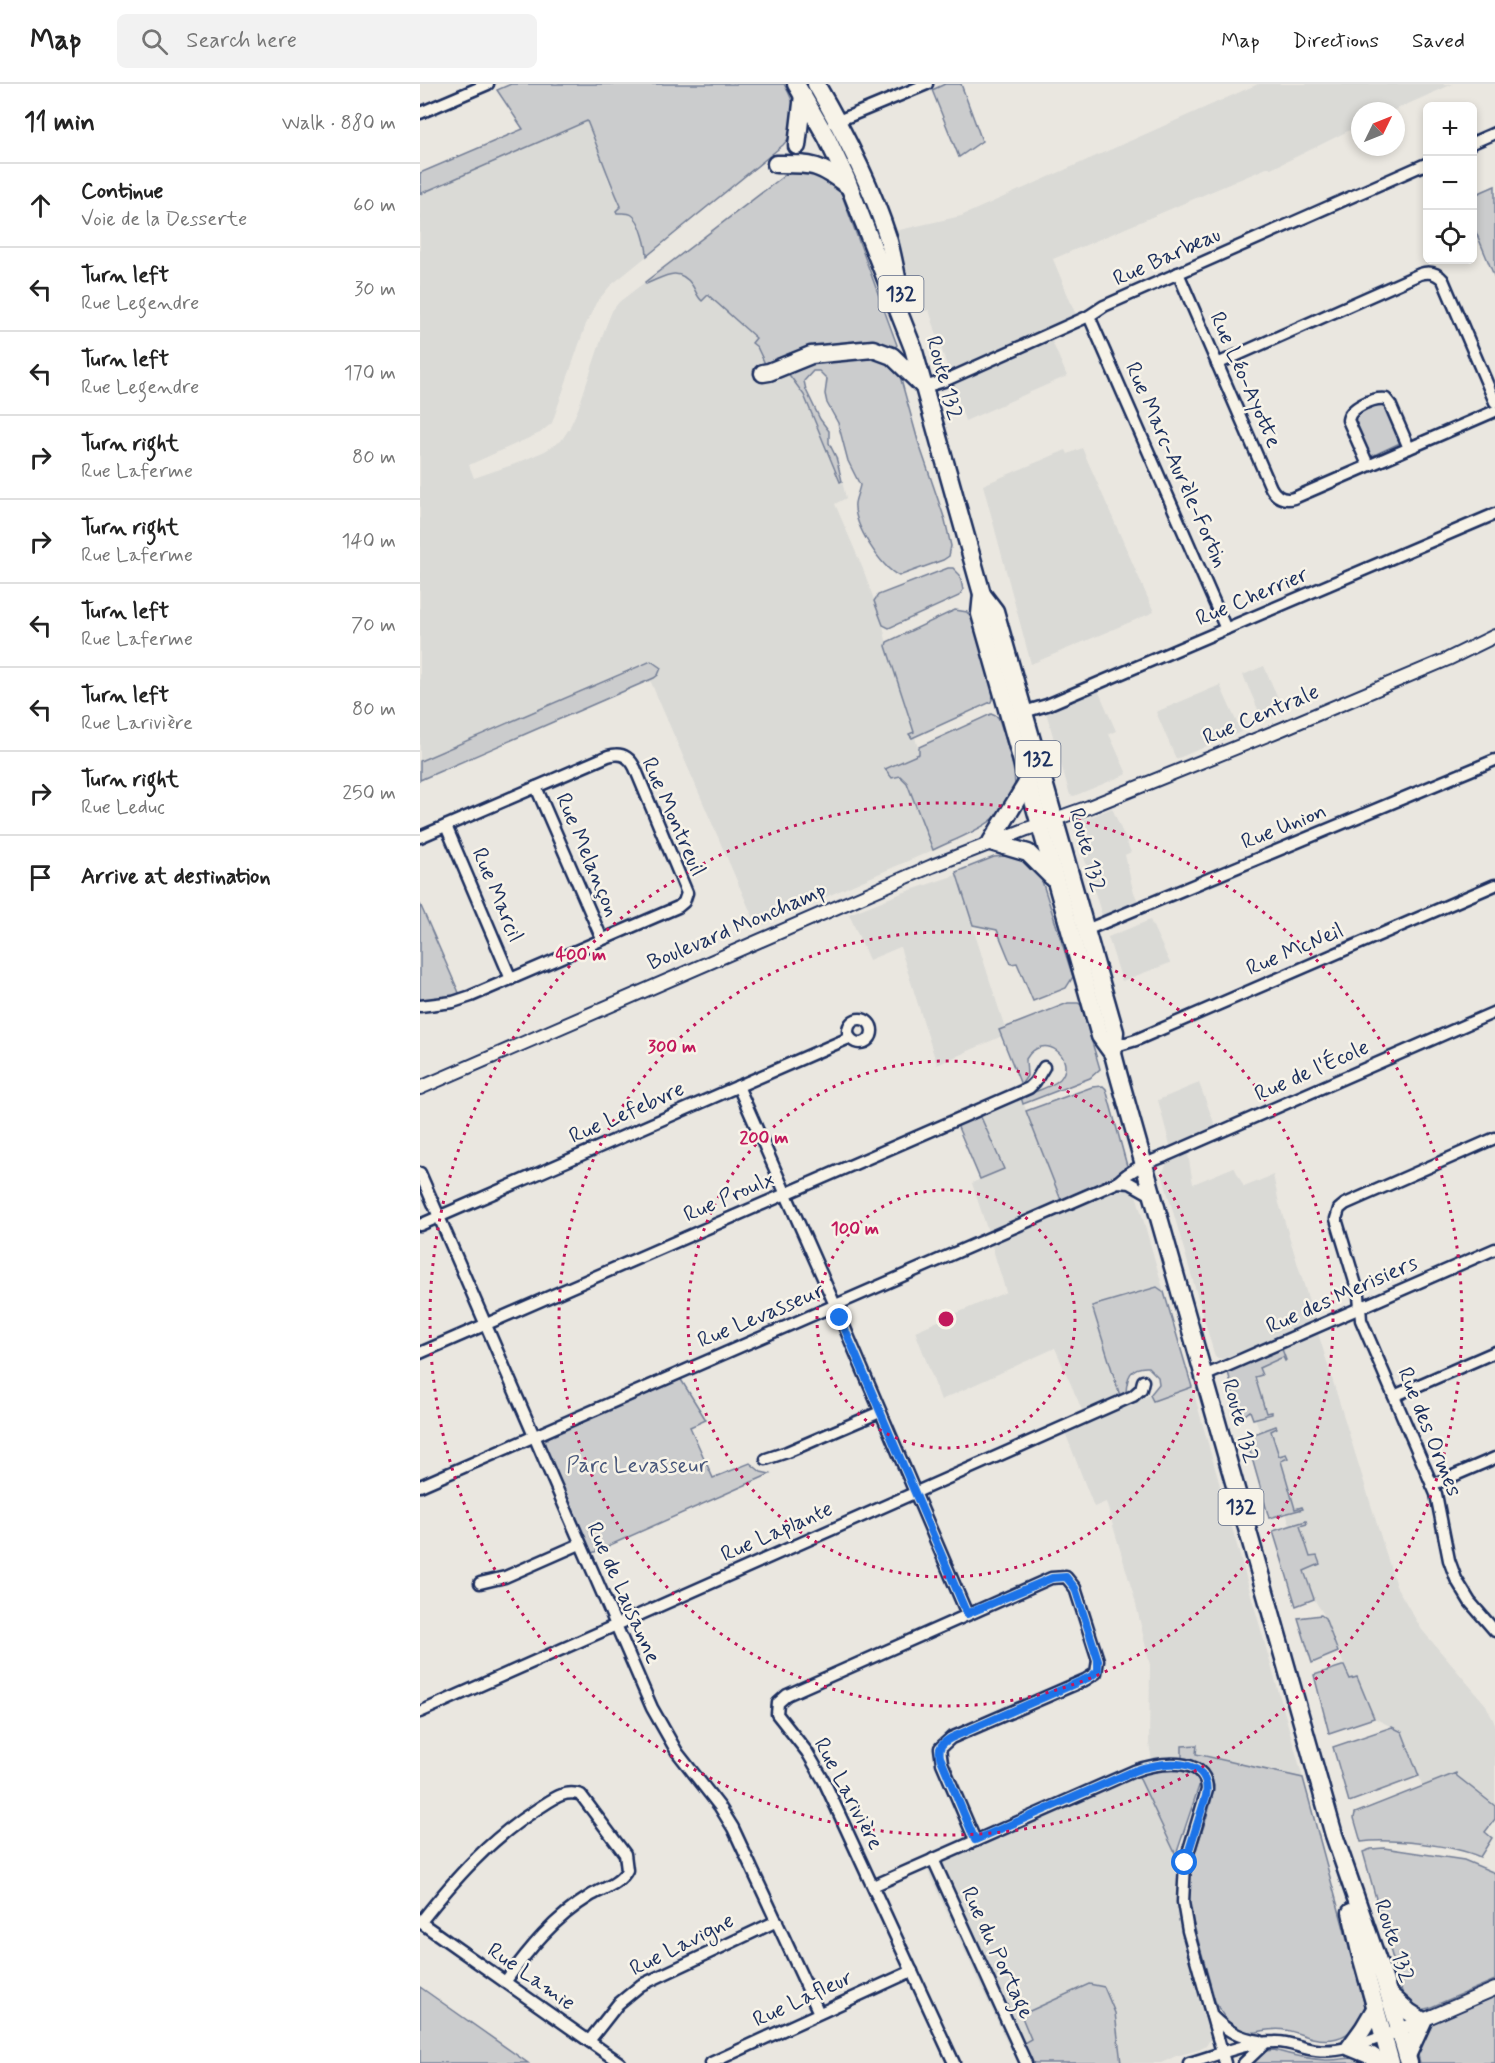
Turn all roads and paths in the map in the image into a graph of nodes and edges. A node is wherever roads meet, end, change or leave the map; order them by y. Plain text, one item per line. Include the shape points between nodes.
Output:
1 (488, 84) edge
2 (927, 84) edge
3 (805, 88) edge
4 (420, 113) edge
5 (829, 125) junction
6 (1495, 133) edge
7 (1477, 141) edge
8 (797, 146) dead end
9 (776, 164) dead end
10 (1423, 165) edge
11 (851, 188) junction
12 (1178, 273) junction
13 (1089, 316) junction
14 (913, 348) junction
15 (1217, 364) junction
16 (763, 373) dead end
17 (924, 387) junction
18 (1495, 402) edge
19 (1495, 411) edge
20 (1409, 448) junction
21 (1368, 465) junction
22 (1495, 514) edge
23 (982, 594) junction
24 (1226, 629) junction
25 (1495, 636) edge
26 (1024, 712) junction
27 (1495, 760) edge
28 (1027, 783) junction
29 (536, 787) junction
30 (1047, 822) junction
31 (446, 826) junction
32 (420, 837) edge
33 (991, 842) junction
34 (1054, 880) junction
35 (1495, 885) edge
36 (1086, 930) junction
37 (602, 939) junction
38 (511, 979) junction
39 (420, 1006) edge
40 (1495, 1012) edge
41 (849, 1038) dead end
42 (1112, 1050) junction
43 (1044, 1067) dead end
44 (738, 1086) junction
45 (420, 1088) edge
46 (1495, 1138) edge
47 (1144, 1163) junction
48 (420, 1173) edge
49 (1118, 1182) junction
50 (786, 1194) junction
51 (1153, 1196) junction
52 (440, 1216) junction
53 (420, 1225) edge
54 (1495, 1249) edge
55 (835, 1305) junction
56 (1359, 1309) junction
57 (486, 1324) junction
58 (1495, 1352) edge
59 (420, 1353) edge
60 (1204, 1376) junction
61 (1143, 1381) dead end
62 (1394, 1396) junction
63 (880, 1412) junction
64 (534, 1436) junction
65 (1495, 1458) edge
66 (766, 1459) dead end
67 (1432, 1485) junction
68 (420, 1486) edge
69 (914, 1493) junction
70 (580, 1545) junction
71 (480, 1583) dead end
72 (967, 1614) junction
73 (615, 1625) junction
74 (1495, 1631) edge
75 (420, 1712) edge
76 (1334, 1835) junction
77 (975, 1840) junction
78 (933, 1859) junction
79 (873, 1886) junction
80 (777, 1921) junction
81 (420, 1923) edge
82 (912, 1971) junction
83 (505, 1982) junction
84 (1495, 1989) edge
85 (1389, 1994) junction
86 (1376, 2007) junction
87 (819, 2013) junction
88 (1212, 2016) junction
89 (1423, 2021) junction
90 (1391, 2033) junction
91 (589, 2041) junction
92 (1266, 2042) junction
93 (1350, 2047) junction
94 (1223, 2058) edge
95 (1402, 2061) edge
96 (952, 2062) edge
97 (620, 2063) edge
98 (711, 2063) edge
99 (1026, 2063) edge
100 (1189, 2063) edge
101 (1244, 2063) edge
102 (1382, 2063) edge

1 - 4 street
2 - 5 street
3 - 5 highway, Route 132 / 132
3 - 8 highway
5 - 11 highway, Route 132 / 132
5 - 14 highway, Route 132 / 132 via 863,175 889,240
6 - 7 street
9 - 11 highway via 816,165
10 - 12 street, Rue Barbeau
11 - 14 highway, Route 132 / 132
12 - 13 street, Rue Barbeau
12 - 15 street, Rue Léo-Ayotte
13 - 17 street, Rue Barbeau
13 - 24 street, Rue Marc-Aurèle-Fortin
14 - 17 highway, Route 132 / 132
15 - 18 street via 1420,274 1433,273 1443,280
15 - 21 street, Rue Léo-Ayotte via 1275,494 1291,499
16 - 17 highway via 811,355 873,349 896,359
17 - 23 highway, Route 132 / 132
19 - 20 street
20 - 21 street
20 - 21 street via 1390,404 1379,398 1349,413 1348,420
22 - 24 street, Rue Cherrier
23 - 26 highway, Route 132 / 132 via 995,611
23 - 28 highway, Route 132 / 132 via 980,614
24 - 26 street, Rue Cherrier
25 - 30 street, Rue Centrale via 1282,729
26 - 30 highway, Route 132 / 132
27 - 36 street, Rue Union
28 - 30 highway, Route 132 / 132
28 - 33 highway
29 - 31 street, Rue Montreuil
29 - 37 street, Rue Melançon
29 - 37 street, Rue Montreuil via 615,754 628,758 635,768 687,893 678,907
30 - 33 street, Boulevard Monchamp
30 - 34 highway, Route 132 / 132
30 - 36 highway, Route 132 / 132
31 - 32 street, Rue Montreuil
31 - 38 street, Rue Marcil
33 - 34 highway via 1028,853
33 - 45 street, Boulevard Monchamp
34 - 42 highway, Route 132 / 132 via 1100,1036
35 - 42 street, Rue McNeil
36 - 42 highway, Route 132 / 132 via 1115,1032
37 - 38 street, Rue Montreuil
38 - 39 street, Rue Montreuil via 458,1001
40 - 47 street, Rue de l'École
41 - 44 street, Rue Lefebvre
42 - 47 highway, Route 132 / 132
43 - 50 street, Rue Proulx via 1029,1088
44 - 50 street
44 - 52 street, Rue Lefebvre
46 - 56 street, Rue des Ormes via 1341,1206 1336,1219 1359,1295
47 - 49 street, Rue Levasseur
47 - 51 highway, Route 132 / 132
48 - 52 street, Rue de Lausanne
49 - 51 street via 1130,1183
49 - 55 street, Rue Levasseur
50 - 55 street
50 - 57 street, Rue Proulx
51 - 60 highway, Route 132 / 132
52 - 53 street, Rue Lefebvre
52 - 57 street, Rue de Lausanne
54 - 56 street, Rue des Merisiers
55 - 63 street
55 - 64 street, Rue Levasseur
56 - 60 street, Rue des Merisiers
56 - 62 street, Rue des Ormes via 1362,1325
57 - 59 street, Rue Proulx
57 - 64 street, Rue de Lausanne
58 - 62 street
60 - 76 highway, Route 132 / 132
61 - 69 street, Rue Laplante via 1133,1396
62 - 67 street, Rue des Ormes
63 - 66 street
63 - 69 street
64 - 68 street, Rue Levasseur
64 - 70 street, Rue de Lausanne
65 - 67 street
67 - 74 street, Rue des Ormes via 1456,1579
69 - 72 street
69 - 73 street, Rue Laplante
70 - 71 street via 505,1577
70 - 73 street, Rue de Lausanne
72 - 77 street, Rue Larivière via 1052,1578 1066,1577 1075,1588 1098,1660 1096,1672 1086,1680 942,1744 942,1763
72 - 79 street, Rue Larivière via 787,1695 777,1707 779,1718 807,1752 824,1781
73 - 75 street, Rue Laplante
73 - 80 street, Rue de Lausanne via 663,1729 727,1818
76 - 85 highway, Route 132 / 132
76 - 86 highway, Route 132 / 132
77 - 78 street
77 - 88 street via 1140,1769 1170,1764 1200,1771 1207,1790 1187,1854 1182,1891 1186,1922
78 - 79 street
78 - 99 street, Rue du Portage
79 - 82 street, Rue Larivière
80 - 87 street, Rue de Lausanne
80 - 91 street, Rue Lavigne via 641,1985 618,2004
81 - 83 street, Rue Lamie
81 - 83 street via 460,1874 504,1832 560,1795 581,1795 625,1854 627,1870 620,1879 558,1920
82 - 87 street, Rue Lafleur
82 - 96 street, Rue Larivière
83 - 91 street, Rue Lamie
84 - 89 street
85 - 89 highway
85 - 90 highway, Route 132 / 132
86 - 90 highway, Route 132 / 132
86 - 93 highway
87 - 98 street, Rue Lafleur
88 - 92 street via 1232,2034
88 - 94 street
89 - 90 street
89 - 95 highway
90 - 93 street
90 - 95 highway, Route 132 / 132
91 - 97 street, Rue Lamie
92 - 93 street via 1318,2050
92 - 94 street
92 - 101 street
93 - 102 highway
94 - 100 street

